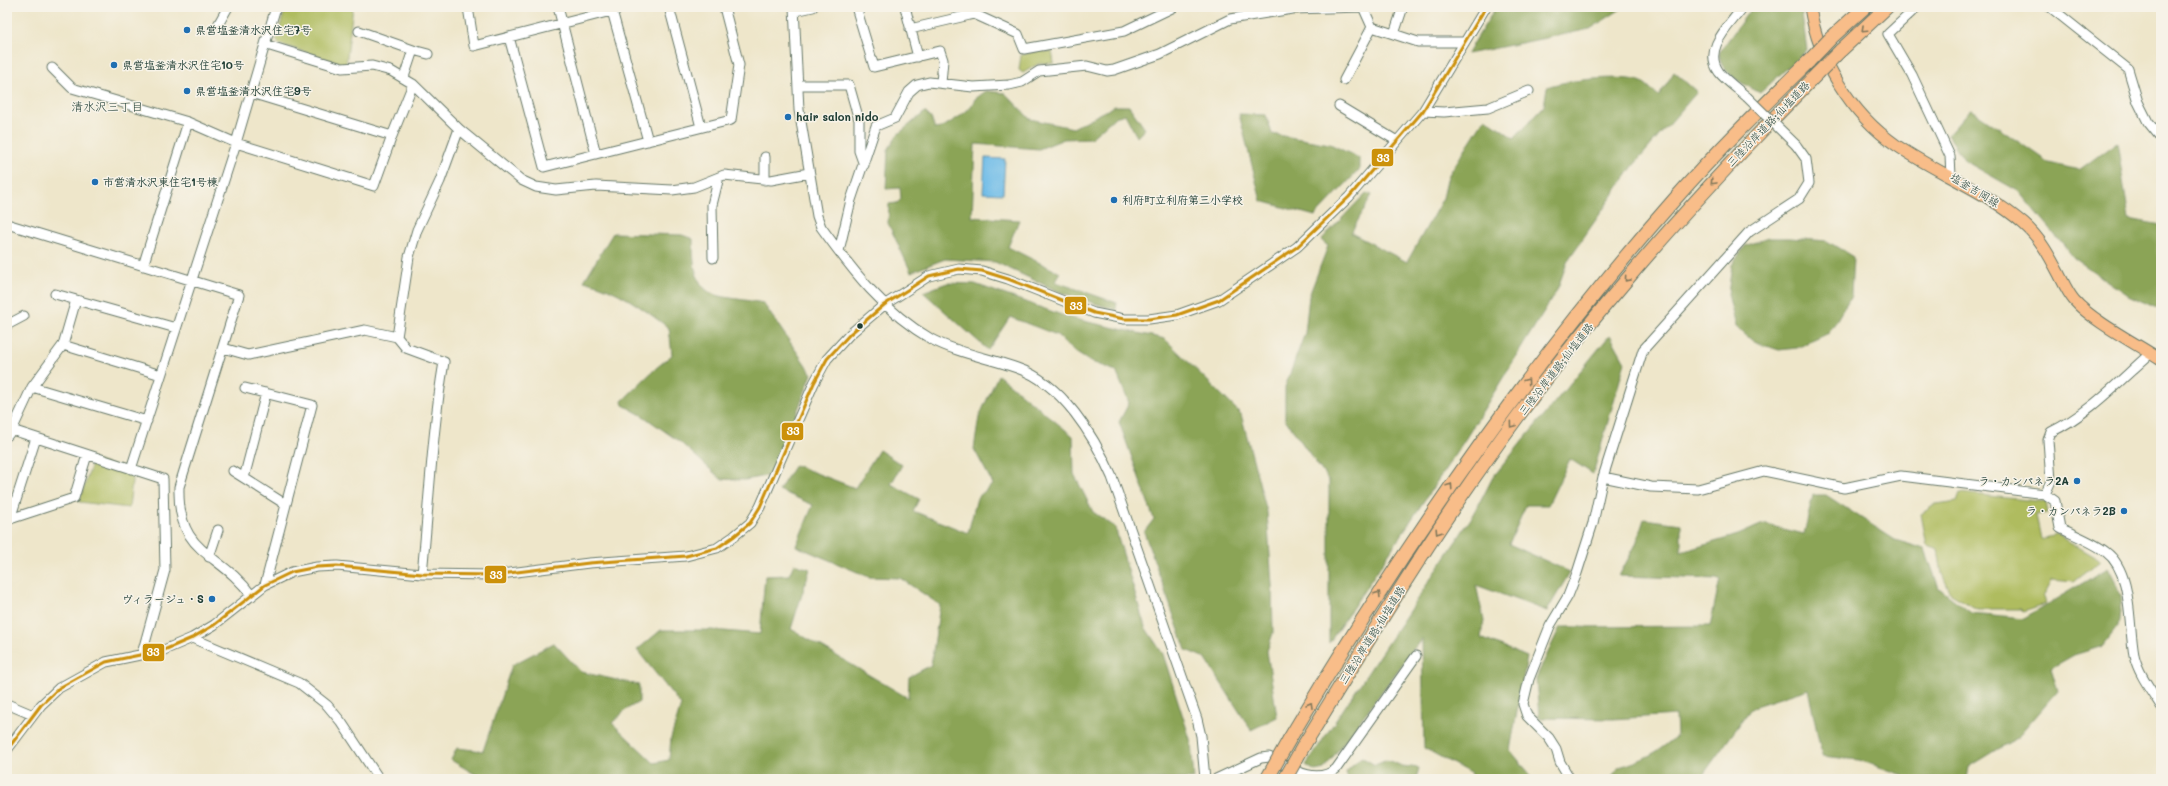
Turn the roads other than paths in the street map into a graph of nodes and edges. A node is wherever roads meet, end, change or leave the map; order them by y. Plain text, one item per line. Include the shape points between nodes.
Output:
1 (228, 7) edge
2 (276, 7) edge
3 (468, 7) edge
4 (558, 7) edge
5 (627, 7) edge
6 (669, 7) edge
7 (724, 7) edge
8 (813, 7) edge
9 (856, 7) edge
10 (905, 7) edge
11 (1174, 7) edge
12 (1363, 7) edge
13 (1486, 7) edge
14 (1743, 7) edge
15 (1810, 7) edge
16 (1865, 7) edge
17 (1888, 7) edge
18 (1917, 7) edge
19 (2050, 7) edge
20 (1293, 8) edge
21 (612, 9) edge
22 (795, 9) edge
23 (1402, 10) dead end
24 (219, 23) dead end
25 (562, 24) junction
26 (1372, 28) junction
27 (910, 29) junction
28 (359, 31) dead end
29 (1394, 34) junction
30 (510, 37) junction
31 (1464, 42) junction
32 (266, 45) junction
33 (413, 50) junction
34 (428, 54) dead end
35 (918, 57) junction
36 (52, 68) dead end
37 (404, 78) junction
38 (1344, 80) dead end
39 (941, 83) junction
40 (413, 84) junction
41 (798, 85) junction
42 (1529, 91) dead end
43 (252, 93) junction
44 (1339, 106) dead end
45 (1423, 111) junction
46 (188, 122) junction
47 (701, 127) junction
48 (459, 129) junction
49 (392, 136) junction
50 (2161, 138) edge
51 (648, 141) junction
52 (1397, 141) junction
53 (236, 143) junction
54 (596, 154) junction
55 (765, 157) dead end
56 (864, 165) junction
57 (809, 173) junction
58 (1951, 176) junction
59 (719, 177) junction
60 (765, 180) junction
61 (7, 224) edge
62 (839, 251) junction
63 (713, 258) dead end
64 (143, 266) junction
65 (191, 280) junction
66 (55, 294) dead end
67 (76, 300) junction
68 (884, 305) junction
69 (24, 316) dead end
70 (7, 325) edge
71 (176, 328) junction
72 (397, 336) junction
73 (63, 345) junction
74 (223, 348) junction
75 (2151, 354) junction
76 (2161, 360) edge
77 (161, 375) junction
78 (32, 387) junction
79 (245, 388) dead end
80 (266, 393) junction
81 (146, 421) junction
82 (9, 433) edge
83 (36, 438) junction
84 (88, 455) junction
85 (131, 469) junction
86 (233, 471) dead end
87 (1603, 477) junction
88 (244, 478) junction
89 (2045, 494) junction
90 (285, 504) junction
91 (9, 519) edge
92 (218, 530) dead end
93 (210, 556) junction
94 (422, 574) junction
95 (265, 585) junction
96 (252, 596) junction
97 (192, 638) junction
98 (142, 654) junction
99 (1416, 656) dead end
100 (7, 704) edge
101 (2161, 706) edge
102 (33, 715) junction
103 (7, 750) edge
104 (379, 779) edge
105 (1205, 779) edge
106 (1216, 779) edge
107 (1267, 779) edge
108 (1285, 779) edge
109 (1570, 779) edge

1 - 24 street
2 - 32 street
3 - 30 street via 474,46
4 - 25 street
5 - 21 street
6 - 47 street
7 - 47 street via 739,65 732,120
8 - 22 street
9 - 35 street via 874,67
10 - 27 street
11 - 27 street via 1124,31 1024,49 1018,34 974,14
12 - 20 street
12 - 26 street
13 - 31 street
14 - 87 street, bridge via 1718,41 1713,57 1719,72 1796,145 1806,159 1809,183 1799,199 1749,232 1644,350
15 - 58 main road, 塩釜吉岡線 via 1813,26 1825,58 1839,85 1856,106 1895,145
107 -> 16 highway, 三陸沿岸道路;仙塩道路, bridge via 1333,665 1399,562 1460,471 1538,366 1674,199 1752,116
17 -> 108 highway, 三陸沿岸道路;仙塩道路, bridge via 1818,73 1686,210 1548,376 1473,478 1397,595
18 - 58 street via 1888,34 1912,75 1950,156
19 - 50 street via 2128,69 2141,108
20 - 39 street via 1230,19 1160,54 1114,70 1107,71 1087,66 1039,71 1022,82 1009,85 973,87
21 - 25 street
21 - 51 street
22 - 41 street
23 - 29 street
25 - 30 street
25 - 54 street
26 - 29 street
26 - 38 street
27 - 35 street
28 - 33 street
29 - 31 street via 1418,42
30 - 54 street via 544,167
31 - 45 street
32 - 37 street via 342,68 372,66
32 - 43 street
33 - 34 street
33 - 37 street
35 - 39 street via 940,51 943,60
36 - 46 street via 72,88
37 - 40 street
39 - 56 street via 916,85 909,92 895,118 876,126
40 - 48 street
40 - 49 street
41 - 56 street via 849,85 859,120 859,151
41 - 57 street via 799,110
42 - 45 street via 1488,108
43 - 49 street
43 - 53 street
44 - 52 street
45 - 52 street
46 - 53 street
46 - 64 street
47 - 51 street
48 - 59 street via 521,180 536,187 556,190 596,186 672,190 694,187
48 - 72 street via 440,181 417,230 409,257
49 - 53 street via 374,186
51 - 54 street
52 - 68 street via 1349,197 1297,247 1219,300 1198,309 1149,319 1124,319 1094,313 982,271 959,269 929,276
53 - 65 street
55 - 60 street
56 - 62 street via 851,200
57 - 60 street
57 - 62 street via 821,228
58 - 75 main road, 塩釜吉岡線 via 2009,211 2026,226 2043,244 2073,299
59 - 60 street via 724,175
59 - 63 street via 712,205
61 - 64 street
62 - 68 street
64 - 65 street
65 - 71 street
65 - 74 street via 239,295
66 - 67 street
67 - 71 street
67 - 73 street
68 - 94 street via 850,334 827,359 760,507 750,523 717,548 686,556 589,563 493,575
68 - 105 street via 896,316 932,339 1030,374 1065,402 1086,426 1112,477 1187,687 1201,736
69 - 70 street
71 - 77 street
72 - 74 street via 365,330 248,355
72 - 94 street via 406,348 444,362 436,406
73 - 77 street
73 - 78 street
74 - 93 street via 179,487 179,506 184,526 193,542
75 - 76 main road, 塩釜吉岡線
75 - 89 street via 2093,404 2064,426 2051,432 2048,440 2051,481
77 - 81 street
78 - 81 street
78 - 82 street
79 - 80 street
80 - 88 street
80 - 90 street via 312,405
81 - 85 street
82 - 83 street
83 - 84 street
83 - 91 street
84 - 85 street
84 - 91 street via 74,498
85 - 98 street via 163,479 165,570
86 - 88 street
87 - 89 street via 1651,487 1698,489 1764,471 1844,488 1901,476
87 - 109 street via 1593,523 1577,573 1568,596 1550,626 1529,679 1523,704 1528,716 1556,749
88 - 90 street
89 - 101 street via 2055,501 2060,528 2106,552 2119,568 2128,596 2134,656 2146,683
90 - 95 street
92 - 93 street
93 - 96 street via 230,570
94 - 95 street via 336,566 317,567 292,572
95 - 96 street
96 - 97 street
97 - 98 street via 164,650
97 - 104 street via 299,683 314,694 342,723
98 - 102 street via 106,662 59,688
99 - 106 street via 1329,776 1312,777 1268,757
100 - 102 street
102 - 103 street

